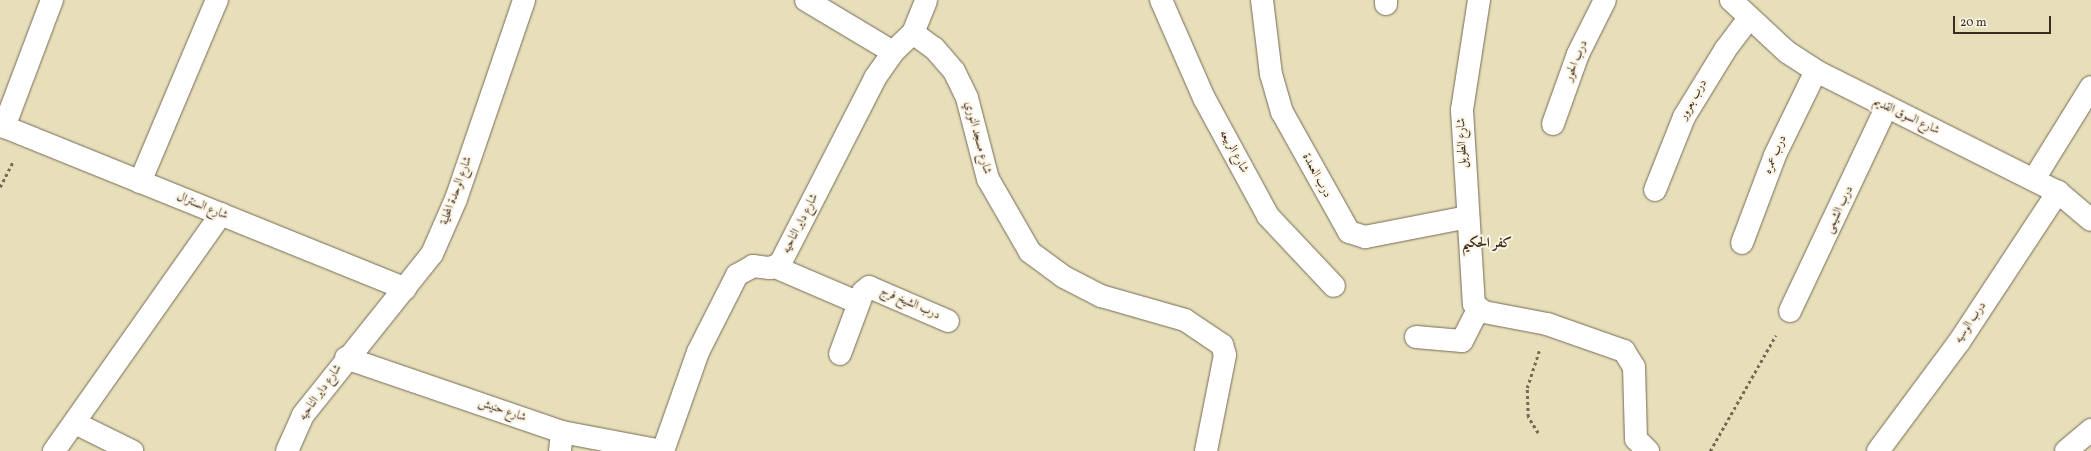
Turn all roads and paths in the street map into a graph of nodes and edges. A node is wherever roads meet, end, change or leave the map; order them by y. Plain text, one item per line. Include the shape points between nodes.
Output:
1 (52, 0) edge
2 (217, 0) edge
3 (524, 0) edge
4 (806, 0) edge
5 (926, 0) edge
6 (1161, 0) edge
7 (1262, 0) edge
8 (1479, 0) edge
9 (1605, 0) edge
10 (1738, 6) edge
11 (913, 33) junction
12 (893, 52) junction
13 (1816, 71) junction
14 (2091, 86) edge
15 (1886, 108) junction
16 (1553, 124) dead end
17 (2, 126) edge
18 (2034, 179) junction
19 (140, 182) junction
20 (1655, 190) dead end
21 (2058, 192) junction
22 (221, 214) junction
23 (1468, 217) junction
24 (2091, 220) edge
25 (1742, 243) dead end
26 (775, 267) junction
27 (1334, 286) dead end
28 (405, 289) junction
29 (859, 304) junction
30 (1478, 309) junction
31 (1790, 311) joint
32 (948, 321) dead end
33 (1547, 324) junction
34 (1416, 337) dead end
35 (840, 354) dead end
36 (346, 358) junction
37 (75, 423) junction
38 (2091, 430) edge
39 (1538, 433) dead end
40 (561, 441) edge
41 (54, 451) edge
42 (132, 451) edge
43 (288, 451) edge
44 (663, 451) edge
45 (1206, 451) edge
46 (1648, 451) edge
47 (1710, 451) edge
48 (1878, 451) edge
49 (2066, 451) edge

1 - 17 street
2 - 19 street
3 - 28 street, شارع الوحدة المحلية via 456,200 432,254
4 - 12 street
5 - 11 street, شارع داير الناحيه
6 - 27 street, شارع الربيعه via 1204,98 1268,216
7 - 23 street, درب العمدة via 1271,74 1282,112 1349,232 1365,237
8 - 23 street, شارع الطويل via 1462,110
9 - 16 street, درب الحور via 1578,54
10 - 13 street, شارع السوق القديم via 1787,52
10 - 20 street, درب بعرور via 1708,76 1684,118
11 - 12 street, شارع داير الناحيه
11 - 45 street, شارع مسجد النوري via 934,48 954,71 967,98 988,179 1030,252 1064,277 1101,296 1185,320 1222,345 1225,355
12 - 26 street, شارع داير الناحيه via 875,78 783,258
13 - 15 street, شارع السوق القديم
13 - 25 street, درب عمره via 1775,155
14 - 18 street
15 - 18 street, شارع السوق القديم
15 - 31 street, درب الشيمى
17 - 19 street, شارع السنترال
18 - 21 street, شارع السوق القديم
19 - 22 street, شارع السنترال
21 - 24 street, شارع السوق القديم
21 - 48 street, درب الوسيه via 1958,342
22 - 28 street, شارع السنترال
22 - 37 street
23 - 30 street, شارع الطويل via 1474,304
26 - 29 street
26 - 44 street, شارع داير الناحيه via 753,266 737,275 698,352
28 - 36 street, شارع الوحدة المحلية
29 - 32 street, درب الشيخ فرج via 865,289 873,287
29 - 35 street, درب الشيخ فرج
30 - 33 street
30 - 34 street via 1462,341
31 - 47 path
33 - 39 path via 1526,388 1528,417
33 - 46 street via 1616,346 1631,359 1636,409 1634,430 1641,446
36 - 40 street, شارع حنيش
36 - 43 street, شارع داير الناحيه via 303,415
37 - 41 street
37 - 42 street
38 - 49 street
40 - 44 street, شارع حنيش

